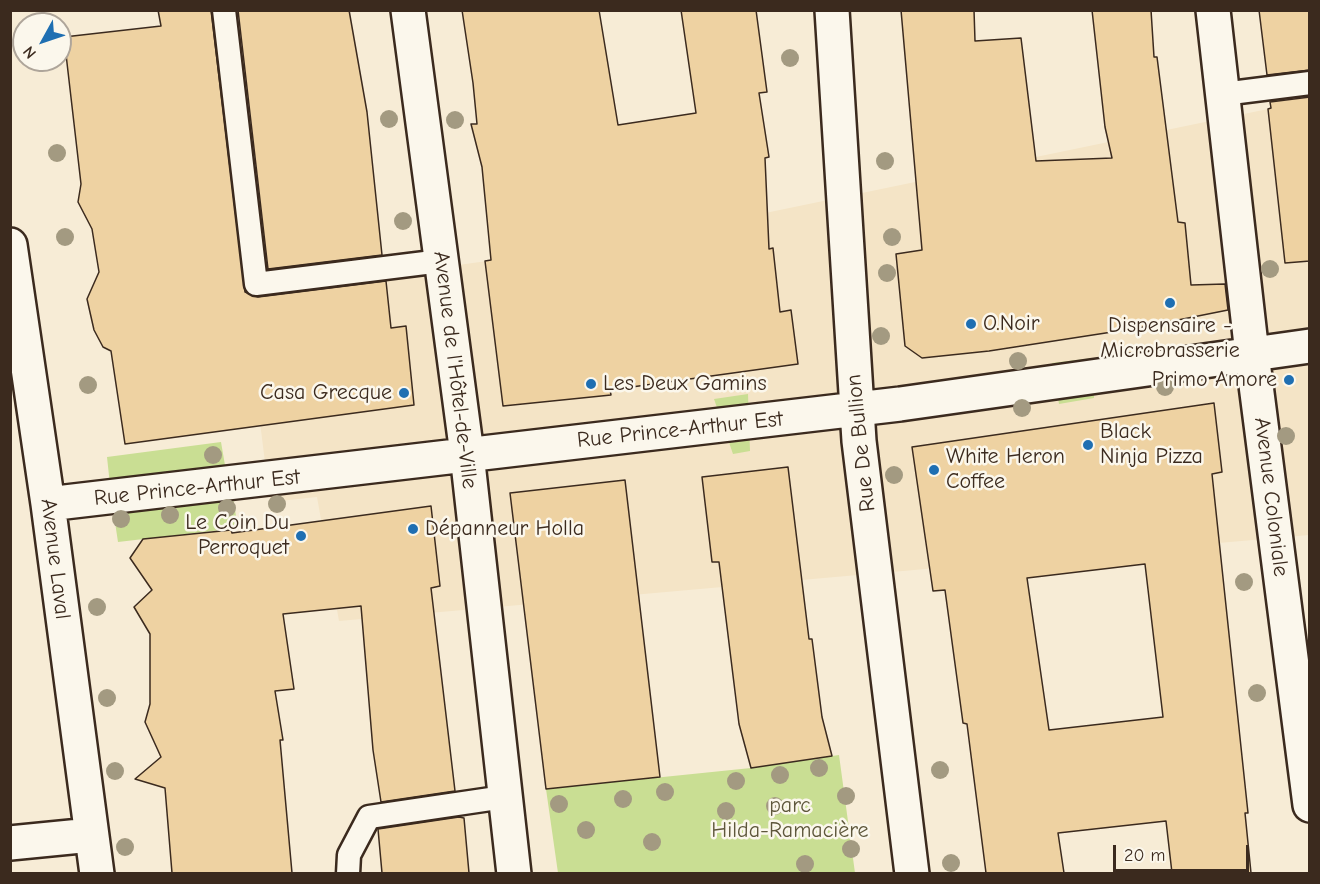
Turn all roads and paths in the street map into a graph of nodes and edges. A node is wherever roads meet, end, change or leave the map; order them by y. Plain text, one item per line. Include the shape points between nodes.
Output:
1 (224, 10) edge
2 (408, 10) edge
3 (832, 10) edge
4 (1213, 10) edge
5 (1310, 83) edge
6 (1223, 94) junction
7 (10, 245) edge
8 (441, 261) junction
9 (15, 306) edge
10 (1310, 346) edge
11 (1252, 354) junction
12 (857, 408) junction
13 (466, 454) junction
14 (48, 504) junction
15 (504, 797) junction
16 (1310, 805) edge
17 (91, 834) junction
18 (10, 843) edge
19 (97, 873) edge
20 (348, 873) edge
21 (514, 873) edge
22 (912, 873) edge

1 - 8 lane via 256,284
2 - 8 street, Avenue de l'Hôtel-de-Ville
3 - 12 street, Rue De Bullion
4 - 6 street, Avenue Coloniale
5 - 6 lane
6 - 11 street, Avenue Coloniale
7 - 9 street, Avenue Laval
8 - 13 street, Avenue de l'Hôtel-de-Ville
9 - 14 street, Avenue Laval
10 - 11 street, Rue Prince-Arthur Est
11 - 12 street, Rue Prince-Arthur Est
11 - 16 street, Avenue Coloniale
12 - 13 street, Rue Prince-Arthur Est
12 - 22 street, Rue De Bullion
13 - 14 street, Rue Prince-Arthur Est
13 - 15 street, Avenue de l'Hôtel-de-Ville
14 - 17 street, Avenue Laval
15 - 20 lane via 369,817 349,855
15 - 21 street, Avenue de l'Hôtel-de-Ville
17 - 18 street
17 - 19 street, Avenue Laval

